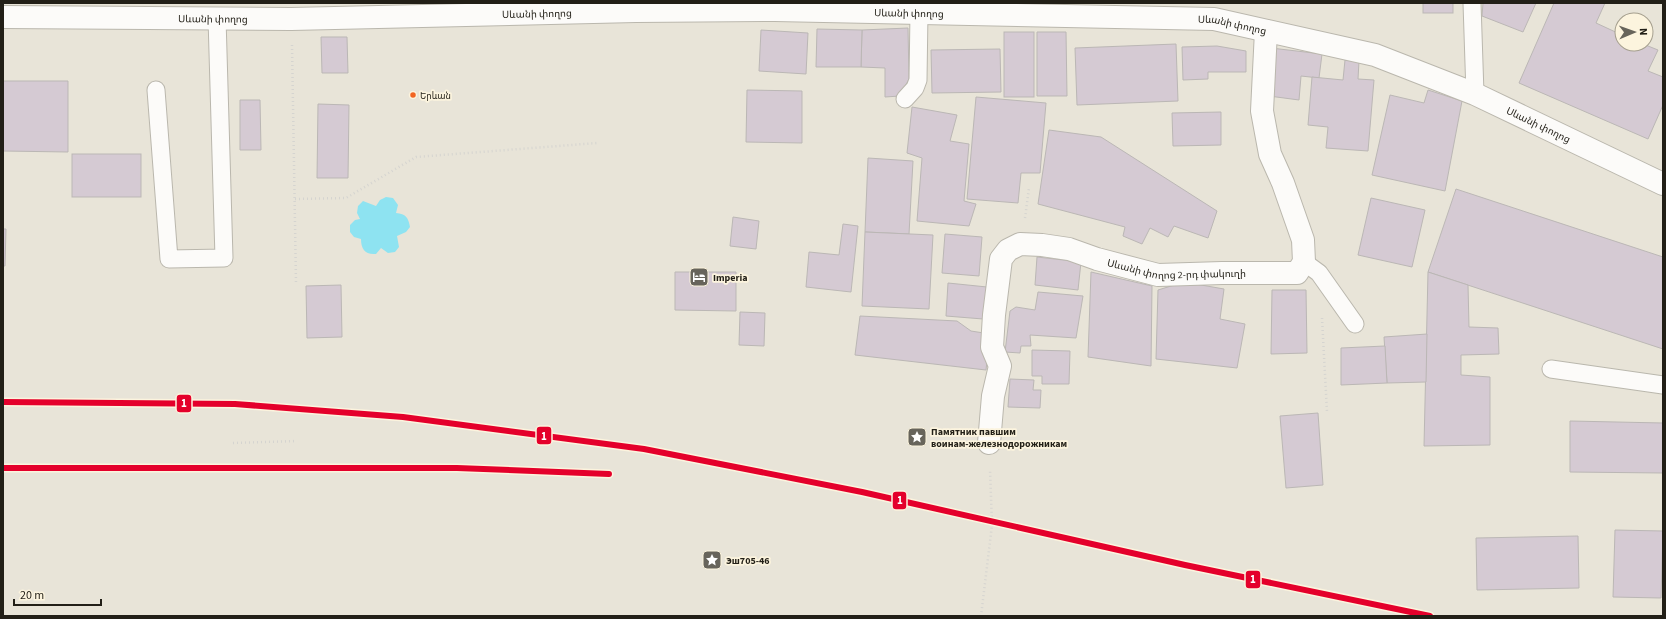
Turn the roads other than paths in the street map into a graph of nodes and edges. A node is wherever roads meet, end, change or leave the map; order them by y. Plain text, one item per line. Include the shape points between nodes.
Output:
1 (1472, 3) edge
2 (511, 8) edge
3 (1214, 11) edge
4 (919, 13) junction
5 (3, 17) edge
6 (217, 18) junction
7 (1266, 31) junction
8 (156, 90) dead end
9 (1474, 94) junction
10 (905, 99) dead end
11 (1663, 184) edge
12 (1304, 262) junction
13 (1355, 324) dead end
14 (1551, 369) dead end
15 (1663, 385) edge
16 (989, 442) road end

1 - 9 lane
2 - 4 street, Սևանի փողոց
2 - 6 street, Սևանի փողոց via 292,19
3 - 4 street, Սևանի փողոց
3 - 7 street, Սևանի փողոց
4 - 10 lane via 918,80 915,88
5 - 6 street, Սևանի փողոց
6 - 8 lane via 224,258 169,259
7 - 9 street, Սևանի փողոց via 1375,55
7 - 12 street via 1262,111 1270,154 1283,183 1302,240
9 - 11 street, Սևանի փողոց
12 - 13 lane via 1319,273
12 - 16 street, Սևանի փողոց 2-րդ փակուղի via 1297,273 1158,276 1069,249 1020,244 1008,250 1001,259 994,315 992,347 1000,366 993,396
14 - 15 lane

